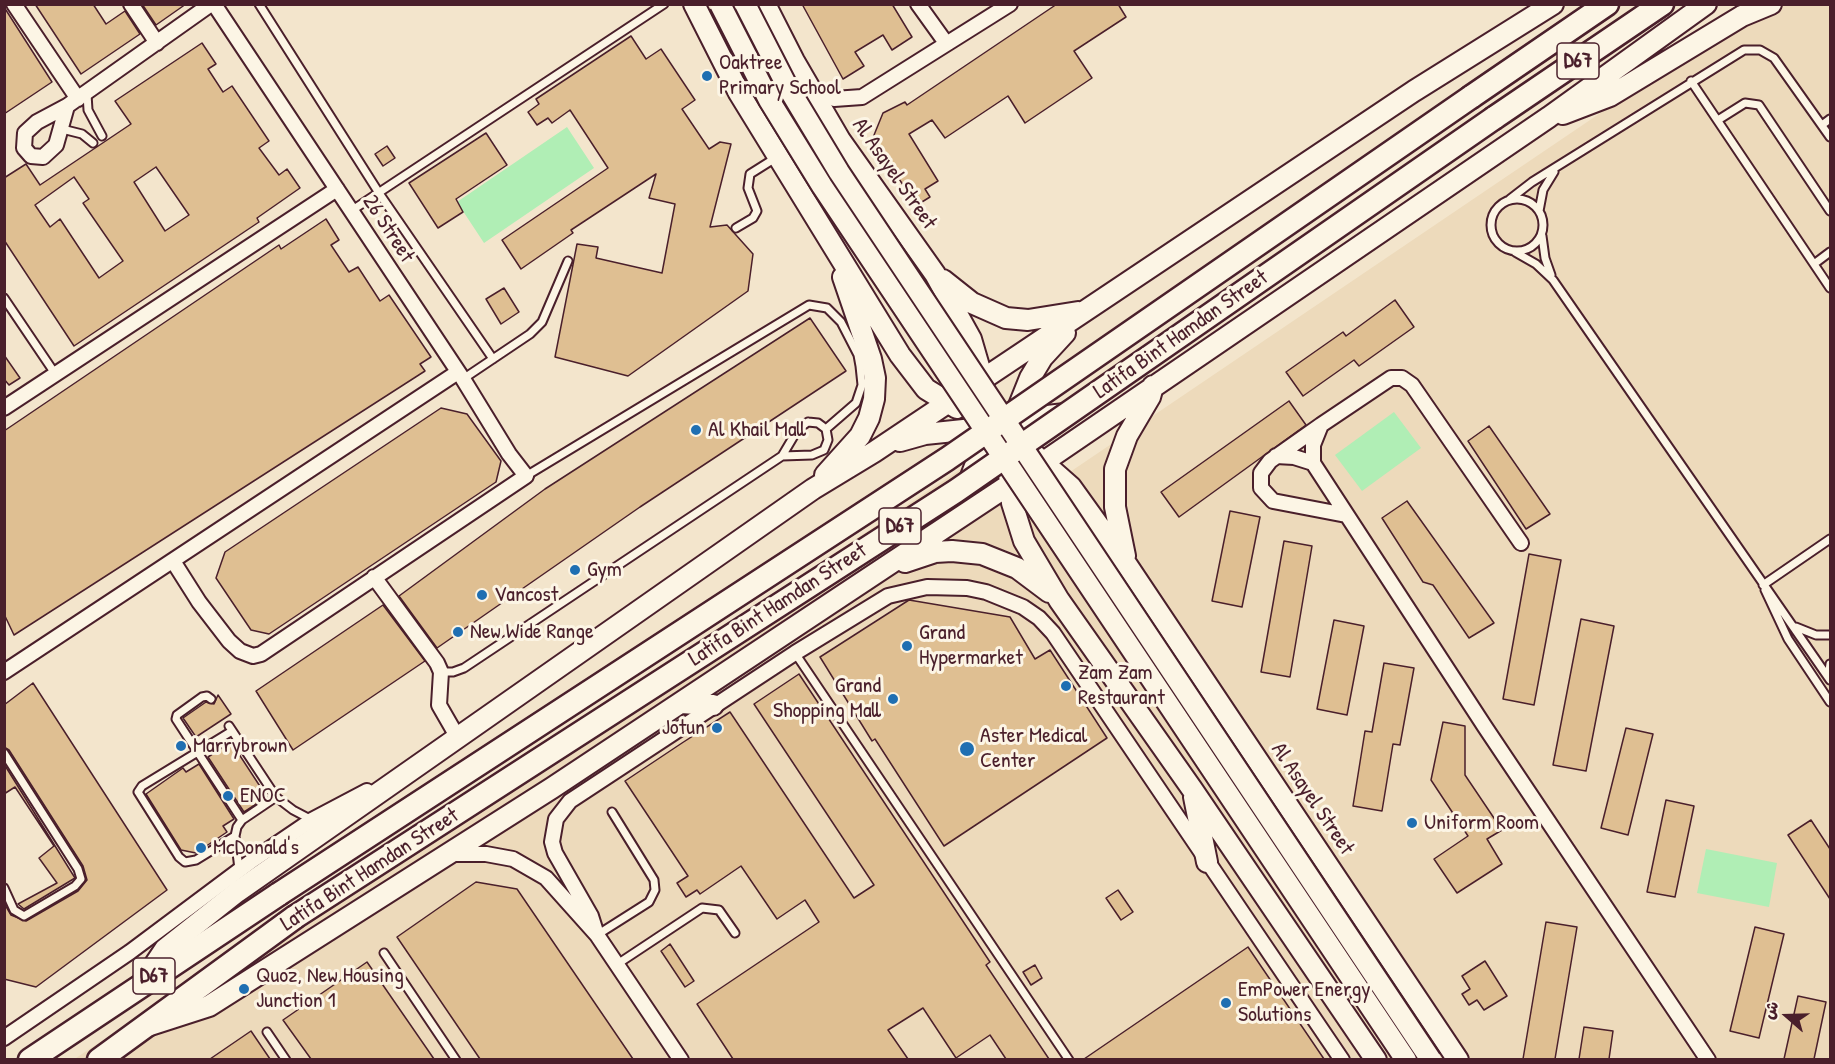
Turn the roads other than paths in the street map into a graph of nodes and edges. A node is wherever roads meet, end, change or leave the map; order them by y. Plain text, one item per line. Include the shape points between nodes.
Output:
1 (14, 4) edge
2 (131, 4) edge
3 (212, 4) edge
4 (259, 4) edge
5 (664, 4) edge
6 (694, 4) edge
7 (720, 4) edge
8 (745, 4) edge
9 (765, 4) edge
10 (918, 4) edge
11 (1010, 4) edge
12 (1553, 4) edge
13 (1607, 4) edge
14 (1662, 4) edge
15 (1706, 4) edge
16 (1771, 4) edge
17 (157, 43) junction
18 (946, 43) junction
19 (1691, 81) junction
20 (809, 88) junction
21 (77, 99) junction
22 (1549, 117) junction
23 (1830, 119) edge
24 (1718, 120) junction
25 (1822, 125) junction
26 (62, 129) junction
27 (102, 136) dead end
28 (1830, 137) edge
29 (93, 143) dead end
30 (777, 157) junction
31 (1555, 170) junction
32 (337, 189) junction
33 (379, 193) junction
34 (1510, 200) junction
35 (351, 211) junction
36 (1539, 211) junction
37 (1830, 211) edge
38 (736, 228) dead end
39 (1542, 235) junction
40 (1515, 252) junction
41 (1830, 252) edge
42 (840, 260) junction
43 (568, 261) dead end
44 (1814, 264) junction
45 (935, 274) junction
46 (1553, 280) junction
47 (1830, 288) edge
48 (4, 298) edge
49 (1086, 310) junction
50 (493, 359) junction
51 (56, 375) junction
52 (460, 376) junction
53 (983, 380) junction
54 (1153, 385) junction
55 (946, 403) junction
56 (4, 408) edge
57 (984, 423) junction
58 (1321, 425) junction
59 (826, 429) junction
60 (1012, 430) junction
61 (874, 452) junction
62 (782, 456) junction
63 (1275, 456) junction
64 (1045, 461) junction
65 (1313, 463) junction
66 (526, 476) junction
67 (1009, 483) junction
68 (813, 489) junction
69 (1346, 516) junction
70 (1830, 539) edge
71 (1521, 543) dead end
72 (173, 561) junction
73 (1127, 565) junction
74 (880, 571) junction
75 (374, 577) junction
76 (1763, 585) junction
77 (1059, 600) junction
78 (1795, 627) junction
79 (1830, 635) edge
80 (795, 653) junction
81 (1830, 664) edge
82 (4, 672) edge
83 (441, 672) junction
84 (1829, 679) edge
85 (211, 699) dead end
86 (1830, 702) edge
87 (681, 703) junction
88 (713, 705) junction
89 (458, 738) junction
90 (197, 752) junction
91 (4, 753) edge
92 (397, 781) junction
93 (1192, 789) junction
94 (276, 797) junction
95 (612, 812) dead end
96 (242, 820) junction
97 (312, 820) junction
98 (234, 836) junction
99 (443, 855) junction
100 (1207, 862) junction
101 (239, 869) junction
102 (4, 888) edge
103 (735, 933) dead end
104 (597, 935) junction
105 (384, 953) dead end
106 (616, 965) junction
107 (141, 985) junction
108 (4, 1025) edge
109 (147, 1026) junction
110 (19, 1028) junction
111 (267, 1032) dead end
112 (4, 1038) edge
113 (30, 1059) edge
114 (99, 1059) edge
115 (286, 1059) edge
116 (456, 1059) edge
117 (681, 1059) edge
118 (1069, 1059) edge
119 (1342, 1059) edge
120 (1376, 1059) edge
121 (1406, 1059) edge
122 (1431, 1059) edge
123 (1458, 1059) edge
124 (1708, 1059) edge

1 - 21 street
2 - 17 street
3 - 17 street
3 - 32 street, 26 Street
4 - 33 lane
5 - 33 lane
6 - 30 street
7 - 121 street, bridge via 769,100 822,186
8 - 122 street, bridge via 786,84 845,181
9 - 20 street, Al Asayel Street
10 - 18 street
11 - 18 street
12 - 49 street via 1414,91
13 - 107 main road, Latifa Bint Hamdan Street / D67, bridge via 938,466
14 - 109 main road, Latifa Bint Hamdan Street / D67, bridge via 956,491 295,917
15 - 22 street
16 - 22 street via 1742,16 1610,96
17 - 21 street
18 - 20 street via 862,97 834,99
19 - 24 lane
19 - 25 lane via 1737,53 1760,51 1779,63
19 - 31 lane
20 - 45 street, Al Asayel Street via 840,140
21 - 26 street
21 - 26 street via 31,127 23,140 24,148 31,156 43,157 56,145
21 - 27 lane
22 - 54 street
23 - 25 lane
24 - 37 lane via 1741,104 1758,105
24 - 44 lane
25 - 28 lane
26 - 29 lane
30 - 38 lane via 750,174 748,188 757,211
30 - 42 street
31 - 34 lane
31 - 36 lane via 1543,190
32 - 35 street, 26 Street
32 - 51 street
33 - 35 lane
33 - 50 lane
34 - 36 lane via 1527,200
34 - 40 lane via 1496,208 1490,224 1494,240
35 - 52 street, 26 Street
36 - 39 lane
39 - 40 lane via 1531,248
39 - 46 lane
40 - 46 lane
41 - 44 lane
42 - 55 street, Al Asayel Street via 912,374
42 - 68 street via 871,359 874,399 860,436
43 - 50 lane via 542,322
44 - 47 lane
45 - 49 street via 972,303 1006,318 1036,319
45 - 53 street via 971,339
46 - 76 lane
48 - 51 lane
49 - 53 street
49 - 60 street via 1042,358 1030,378
50 - 52 lane
51 - 56 street
52 - 66 street, 26 Street
52 - 72 street
53 - 55 street
53 - 57 street
54 - 60 street
54 - 64 street
54 - 73 street via 1115,469 1115,507
55 - 57 street, Al Asayel Street
55 - 61 street
57 - 60 street, Al Asayel Street
57 - 61 street via 925,434
57 - 74 street via 978,459 968,486 939,519 890,556
58 - 63 street
58 - 65 street via 1313,445
58 - 71 street via 1391,378 1408,381
59 - 62 lane via 813,422 802,424
59 - 62 lane via 827,445 818,453
59 - 66 lane via 856,402 862,386 860,366 841,322 827,308 809,305
60 - 64 street, Al Asayel Street
60 - 67 street
61 - 68 street, Latifa Bint Hamdan Street
62 - 83 lane via 464,668
63 - 65 street
63 - 69 street via 1261,473 1261,488 1268,498 1279,504
64 - 67 street
64 - 73 street, Al Asayel Street via 1071,487
65 - 69 street
66 - 75 street
67 - 74 street
67 - 77 street via 1024,541
68 - 89 street, Latifa Bint Hamdan Street
69 - 124 street
70 - 76 lane
72 - 75 street via 229,641 253,656 276,646
72 - 82 street
73 - 123 street, Al Asayel Street
74 - 77 street via 935,552 969,551 1017,568
74 - 87 street
75 - 83 street
76 - 78 lane
76 - 86 lane via 1781,627
77 - 93 street
78 - 79 lane via 1816,635
78 - 84 lane
80 - 88 street
80 - 100 street via 888,596 907,591 967,588 1023,607 1053,633
80 - 118 lane
81 - 84 lane
83 - 89 street via 439,705
85 - 90 lane via 204,696 176,716
87 - 88 street
87 - 99 street
88 - 104 street via 570,801 556,819 552,842 555,853 591,916
89 - 92 street, Latifa Bint Hamdan Street
90 - 94 lane via 230,728
90 - 96 lane
90 - 98 lane via 141,787 139,796 185,862 196,860
91 - 102 lane via 81,879 24,916 14,910
92 - 97 street via 384,782
92 - 107 street, Latifa Bint Hamdan Street via 176,939 156,960
93 - 100 street
93 - 120 street
94 - 96 lane
94 - 97 lane
95 - 104 lane via 654,880 655,890 649,902
96 - 98 lane
97 - 101 street
98 - 101 lane
99 - 104 street via 486,854 525,865 555,887
99 - 109 street via 209,1006
100 - 119 street
101 - 110 street via 138,946
103 - 106 lane via 719,910 702,908
104 - 106 street
105 - 116 lane
106 - 117 street
107 - 113 main road, Latifa Bint Hamdan Street / D67
108 - 110 street
109 - 114 main road, Latifa Bint Hamdan Street / D67
110 - 112 street
111 - 115 lane

